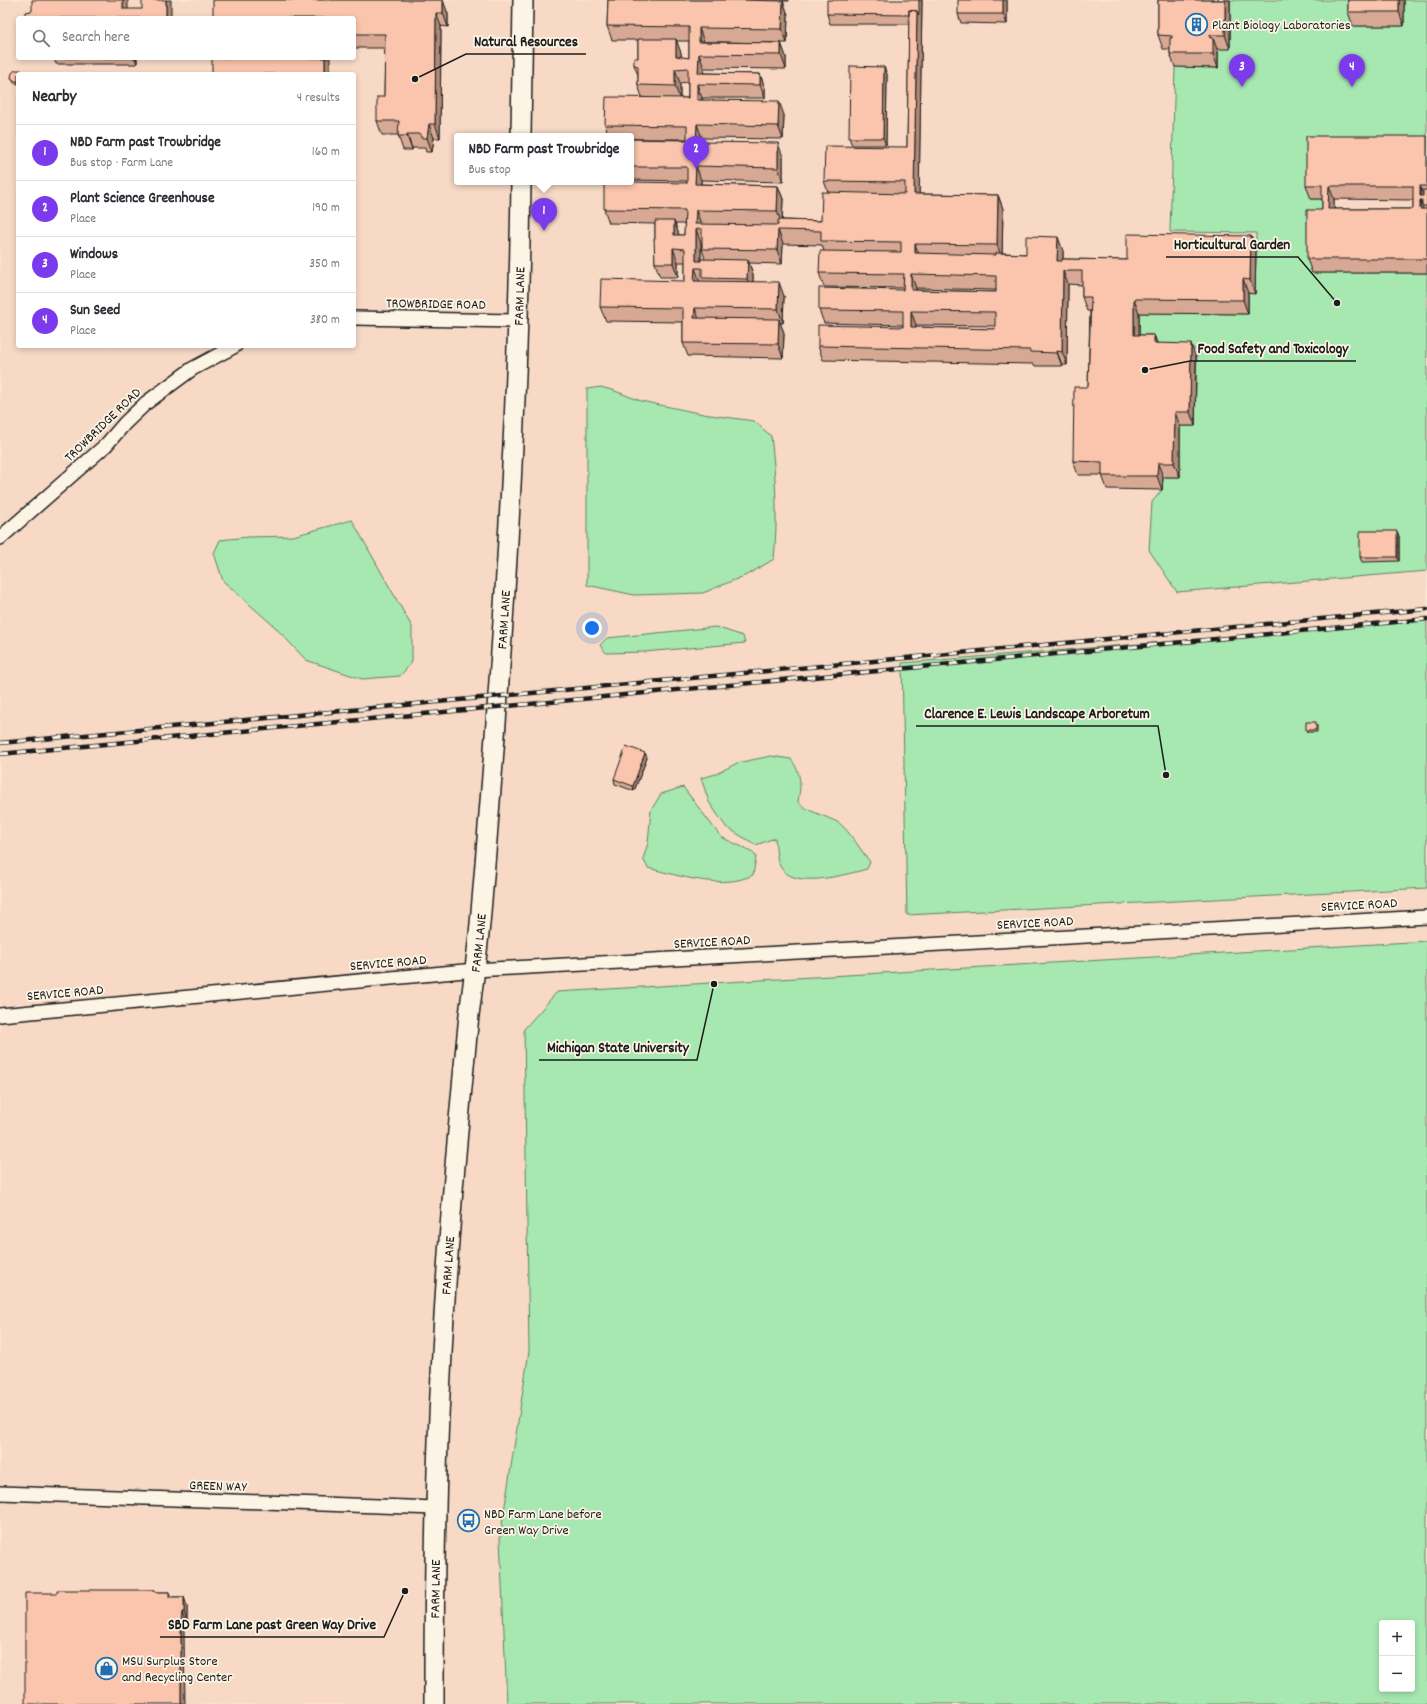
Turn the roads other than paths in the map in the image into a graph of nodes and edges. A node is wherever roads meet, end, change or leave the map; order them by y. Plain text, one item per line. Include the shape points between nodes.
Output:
1 (523, 0) edge
2 (522, 133) edge
3 (521, 185) edge
4 (356, 318) edge
5 (518, 321) junction
6 (231, 348) edge
7 (0, 538) edge
8 (1427, 917) edge
9 (475, 970) junction
10 (0, 1015) edge
11 (0, 1493) edge
12 (436, 1508) junction
13 (434, 1704) edge

1 - 2 street
3 - 5 street, FARM LANE
4 - 5 street, TROWBRIDGE ROAD
5 - 9 street, FARM LANE via 509,546
6 - 7 street, TROWBRIDGE ROAD via 192,369 146,403 106,445
8 - 9 street, SERVICE ROAD
9 - 10 street, SERVICE ROAD
9 - 12 street, FARM LANE via 449,1241
11 - 12 street, GREEN WAY
12 - 13 street, FARM LANE

